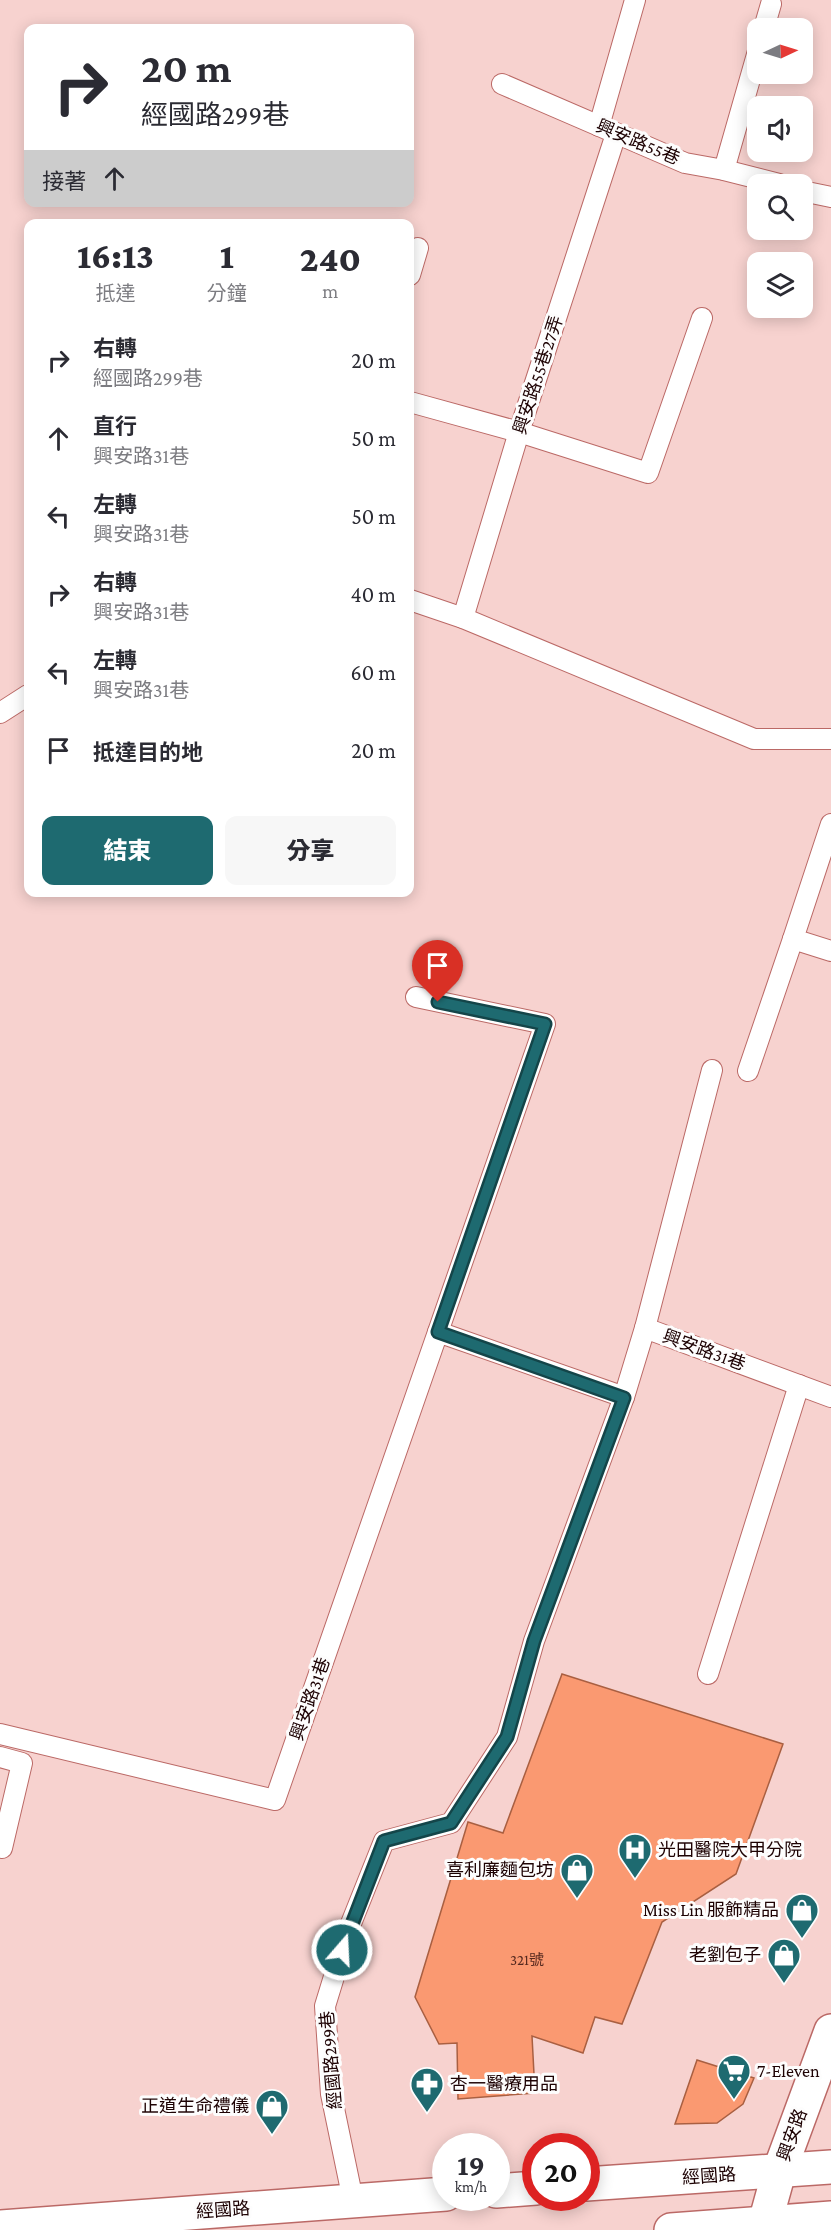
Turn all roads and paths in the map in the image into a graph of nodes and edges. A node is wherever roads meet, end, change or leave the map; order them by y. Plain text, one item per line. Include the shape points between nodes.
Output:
1 (635, 0) edge
2 (771, 4) dead end
3 (767, 18) edge
4 (502, 84) dead end
5 (749, 84) edge
6 (607, 130) junction
7 (724, 170) junction
8 (747, 176) edge
9 (813, 193) edge
10 (831, 197) edge
11 (418, 248) dead end
12 (414, 262) edge
13 (702, 318) dead end
14 (414, 403) edge
15 (519, 432) junction
16 (414, 601) edge
17 (463, 618) junction
18 (24, 698) edge
19 (0, 713) edge
20 (831, 740) edge
21 (831, 824) edge
22 (792, 939) junction
23 (831, 951) edge
24 (416, 997) dead end
25 (712, 1070) dead end
26 (748, 1071) dead end
27 (645, 1328) junction
28 (438, 1332) junction
29 (799, 1385) junction
30 (831, 1397) edge
31 (624, 1398) junction
32 (534, 1641) joint
33 (708, 1674) dead end
34 (0, 1734) edge
35 (0, 1757) edge
36 (2, 1848) dead end
37 (831, 2031) edge
38 (831, 2167) edge
39 (779, 2172) junction
40 (600, 2183) edge
41 (432, 2195) edge
42 (353, 2200) junction
43 (831, 2218) edge
44 (764, 2226) edge
45 (0, 2227) edge
46 (671, 2230) edge

1 - 6 lane, 興安路55巷27弄
2 - 3 lane
4 - 6 lane, 興安路55巷
5 - 7 lane
6 - 7 lane, 興安路55巷 via 685,163
6 - 15 lane, 興安路55巷27弄
7 - 8 lane, 興安路55巷
9 - 10 lane
11 - 12 lane
13 - 15 lane via 648,473
14 - 15 lane
15 - 17 lane, 興安路55巷27弄
16 - 17 lane
17 - 20 lane via 754,739
18 - 19 lane
21 - 22 lane
22 - 23 lane
22 - 26 lane
24 - 28 lane, 興安路31巷 via 545,1024
25 - 27 lane
27 - 29 lane, 興安路31巷
27 - 31 lane, 興安路31巷
28 - 31 lane
28 - 34 lane, 興安路31巷 via 275,1800
29 - 30 lane, 興安路31巷
29 - 33 lane
31 - 32 lane, 興安路31巷
32 - 42 lane, 經國路299巷 via 507,1737 451,1823 384,1841 348,1931 325,2006 331,2094
35 - 36 lane via 22,1763
37 - 39 main road, 興安路
38 - 39 main road, 經國路
39 - 40 main road, 經國路
39 - 44 main road, 興安路
41 - 42 main road, 經國路
42 - 45 main road, 經國路
43 - 44 main road
44 - 46 main road

